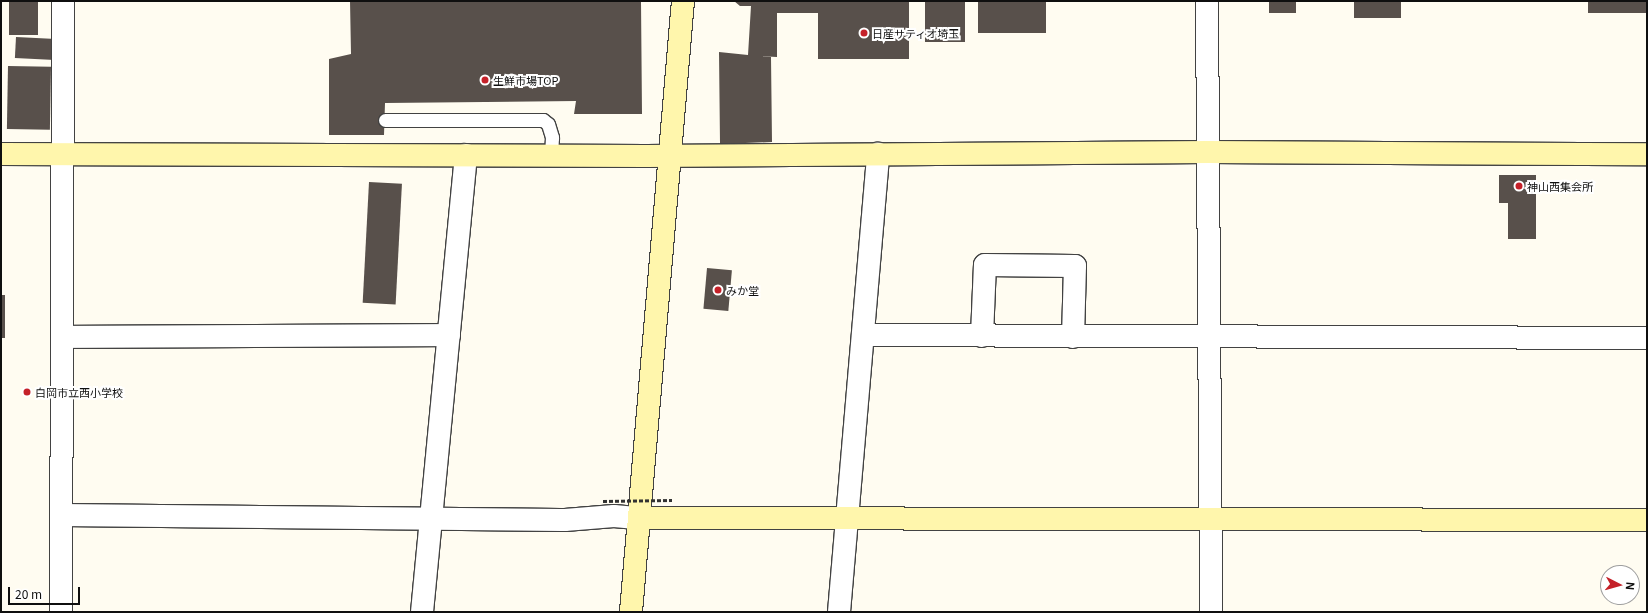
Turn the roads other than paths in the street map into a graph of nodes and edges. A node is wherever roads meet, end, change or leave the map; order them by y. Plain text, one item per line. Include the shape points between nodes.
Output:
1 (63, 1) edge
2 (683, 1) edge
3 (1208, 1) edge
4 (385, 120) dead end
5 (1208, 152) junction
6 (1, 154) edge
7 (878, 154) junction
8 (1647, 154) edge
9 (63, 155) junction
10 (466, 155) junction
11 (551, 156) junction
12 (669, 156) junction
13 (449, 334) junction
14 (863, 335) junction
15 (982, 336) junction
16 (1073, 337) junction
17 (1209, 337) junction
18 (62, 338) junction
19 (1647, 338) edge
20 (61, 515) junction
21 (431, 517) junction
22 (639, 518) junction
23 (847, 518) junction
24 (1210, 519) junction
25 (1647, 520) edge
26 (61, 612) edge
27 (422, 612) edge
28 (631, 612) edge
29 (839, 612) edge
30 (1211, 612) edge

1 - 9 street
2 - 12 street
3 - 5 street
4 - 11 lane via 543,120 548,124 552,137
5 - 7 street
5 - 8 street
5 - 17 street
6 - 9 street
7 - 12 street
7 - 14 street
9 - 10 street
9 - 18 street
10 - 11 street
10 - 13 street
11 - 12 street
12 - 22 street
13 - 18 street
13 - 21 street
14 - 15 street
14 - 23 street
15 - 16 street
15 - 16 street via 985,265 1075,266
16 - 17 street
17 - 19 street
17 - 24 street
18 - 20 street
20 - 21 street
20 - 26 street
21 - 22 street via 565,520 614,516
21 - 27 street
22 - 23 street
22 - 28 street
23 - 24 street
23 - 29 street
24 - 25 street
24 - 30 street

